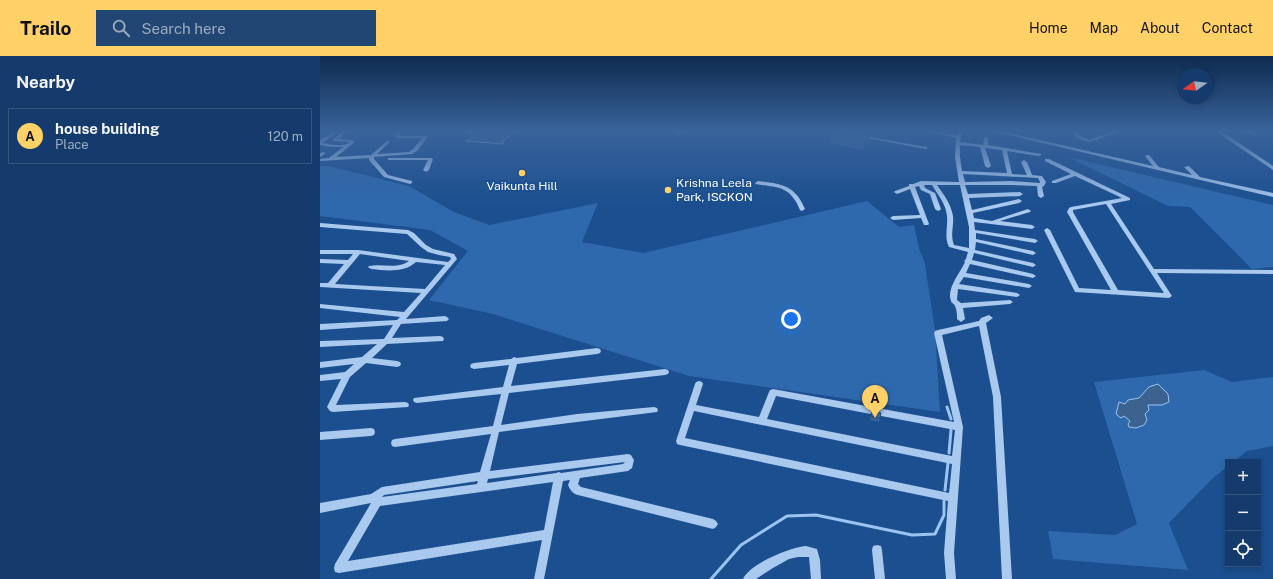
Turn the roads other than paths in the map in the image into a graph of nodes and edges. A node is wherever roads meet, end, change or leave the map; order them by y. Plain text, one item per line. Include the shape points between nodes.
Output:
1 (335, 155) edge
2 (376, 155) edge
3 (379, 155) edge
4 (960, 155) edge
5 (985, 155) edge
6 (1006, 155) edge
7 (1099, 155) edge
8 (1254, 155) edge
9 (372, 156) junction
10 (1147, 156) dead end
11 (320, 160) edge
12 (329, 160) junction
13 (1047, 160) dead end
14 (1024, 162) dead end
15 (988, 166) dead end
16 (1187, 168) dead end
17 (1273, 168) edge
18 (1158, 169) junction
19 (426, 170) dead end
20 (960, 172) junction
21 (1010, 174) junction
22 (1075, 174) junction
23 (1030, 176) junction
24 (1199, 178) junction
25 (410, 182) dead end
26 (1054, 182) dead end
27 (758, 183) dead end
28 (921, 183) junction
29 (934, 184) junction
30 (962, 184) junction
31 (911, 185) junction
32 (1039, 185) junction
33 (896, 192) dead end
34 (1020, 194) dead end
35 (1273, 195) edge
36 (966, 196) junction
37 (1041, 196) dead end
38 (1020, 202) dead end
39 (1108, 203) junction
40 (802, 209) dead end
41 (938, 209) dead end
42 (1028, 210) dead end
43 (970, 212) junction
44 (922, 216) junction
45 (893, 218) dead end
46 (972, 220) junction
47 (991, 222) junction
48 (926, 224) dead end
49 (320, 225) edge
50 (1032, 227) dead end
51 (973, 230) junction
52 (1047, 230) dead end
53 (973, 240) junction
54 (1035, 241) dead end
55 (972, 250) junction
56 (320, 252) edge
57 (358, 252) junction
58 (1033, 253) dead end
59 (415, 259) junction
60 (320, 261) edge
61 (967, 261) junction
62 (349, 262) junction
63 (450, 264) junction
64 (1033, 265) dead end
65 (371, 267) dead end
66 (1152, 271) junction
67 (1273, 272) edge
68 (962, 274) junction
69 (1033, 276) dead end
70 (320, 285) edge
71 (329, 286) junction
72 (955, 286) junction
73 (1029, 286) dead end
74 (427, 291) junction
75 (1116, 293) junction
76 (1017, 295) dead end
77 (1010, 302) dead end
78 (320, 306) edge
79 (959, 306) junction
80 (406, 315) junction
81 (445, 319) dead end
82 (961, 319) dead end
83 (399, 322) junction
84 (320, 327) edge
85 (440, 339) dead end
86 (386, 341) junction
87 (320, 344) edge
88 (597, 350) dead end
89 (365, 360) junction
90 (514, 360) junction
91 (397, 364) dead end
92 (320, 365) edge
93 (474, 366) dead end
94 (666, 372) dead end
95 (348, 375) junction
96 (320, 378) edge
97 (698, 384) dead end
98 (507, 389) junction
99 (417, 400) dead end
100 (405, 405) dead end
101 (691, 407) junction
102 (654, 410) dead end
103 (762, 421) junction
104 (959, 427) junction
105 (496, 430) junction
106 (371, 432) dead end
107 (320, 436) edge
108 (395, 443) dead end
109 (957, 461) junction
110 (577, 474) junction
111 (484, 475) junction
112 (559, 476) junction
113 (481, 487) junction
114 (954, 498) junction
115 (375, 500) junction
116 (320, 508) edge
117 (713, 524) dead end
118 (547, 534) junction
119 (877, 550) dead end
120 (758, 575) edge
121 (539, 579) edge
122 (748, 579) edge
123 (816, 579) edge
124 (880, 579) edge
125 (951, 579) edge
126 (1007, 579) edge

1 - 12 street
2 - 9 street
3 - 19 street via 388,159 431,159
4 - 20 street
5 - 15 street
6 - 21 street
7 - 18 street
8 - 17 street
9 - 12 street
9 - 25 street via 386,176
10 - 18 street
11 - 12 street
13 - 22 street
14 - 23 street
16 - 24 street
18 - 24 street
20 - 21 street
20 - 30 street
21 - 23 street
22 - 26 street
22 - 39 street via 1128,199
23 - 32 street via 1040,177 1042,184
24 - 35 street
27 - 40 street via 781,187 794,193
28 - 29 street
28 - 31 street
28 - 41 street via 923,189 932,193
29 - 30 street
29 - 55 street via 949,211 951,246
30 - 32 street via 1012,182
30 - 36 street
31 - 33 street
31 - 44 street
32 - 37 street
34 - 36 street
36 - 43 street
38 - 43 street
39 - 66 street
39 - 75 street via 1071,209 1070,212
42 - 47 street
43 - 46 street
44 - 45 street
44 - 48 street
46 - 47 street
46 - 51 street
47 - 50 street
49 - 63 street via 408,232 431,252 452,255 454,259
51 - 53 street
51 - 54 street
52 - 75 street via 1077,290
53 - 55 street
53 - 58 street
55 - 61 street
55 - 64 street
56 - 57 street
57 - 59 street
57 - 62 street
59 - 63 street
59 - 65 street via 404,268
60 - 62 street
61 - 68 street
61 - 69 street
62 - 71 street
63 - 74 street
66 - 67 street
66 - 75 street via 1169,296
68 - 72 street
68 - 73 street
70 - 71 street
71 - 74 street
72 - 76 street
72 - 79 street via 954,300
74 - 80 street
77 - 79 street
78 - 80 street
79 - 82 street
80 - 83 street
81 - 83 street
83 - 84 street
83 - 86 street
85 - 86 street
86 - 87 street
86 - 89 street
88 - 90 street
89 - 91 street
89 - 92 street
89 - 95 street
90 - 93 street
90 - 98 street
94 - 98 street
95 - 96 street
95 - 100 street via 331,407 333,409
97 - 101 street
98 - 99 street
98 - 105 street
101 - 103 street
101 - 114 street via 680,440
102 - 105 street
103 - 104 street via 773,392
103 - 109 street
104 - 109 street
104 - 126 street via 938,333 986,321 997,397
105 - 108 street
105 - 111 street
106 - 107 street
109 - 114 street
110 - 111 street via 625,468 630,460 628,458 590,461
110 - 112 street
110 - 117 street via 573,485 578,492
111 - 113 street
111 - 115 street via 382,491
112 - 113 street
112 - 118 street
113 - 115 street
114 - 125 street via 949,553
115 - 116 street
115 - 118 street via 339,568
118 - 121 street
119 - 124 street
120 - 122 street
120 - 123 street via 787,555 810,551 815,557

